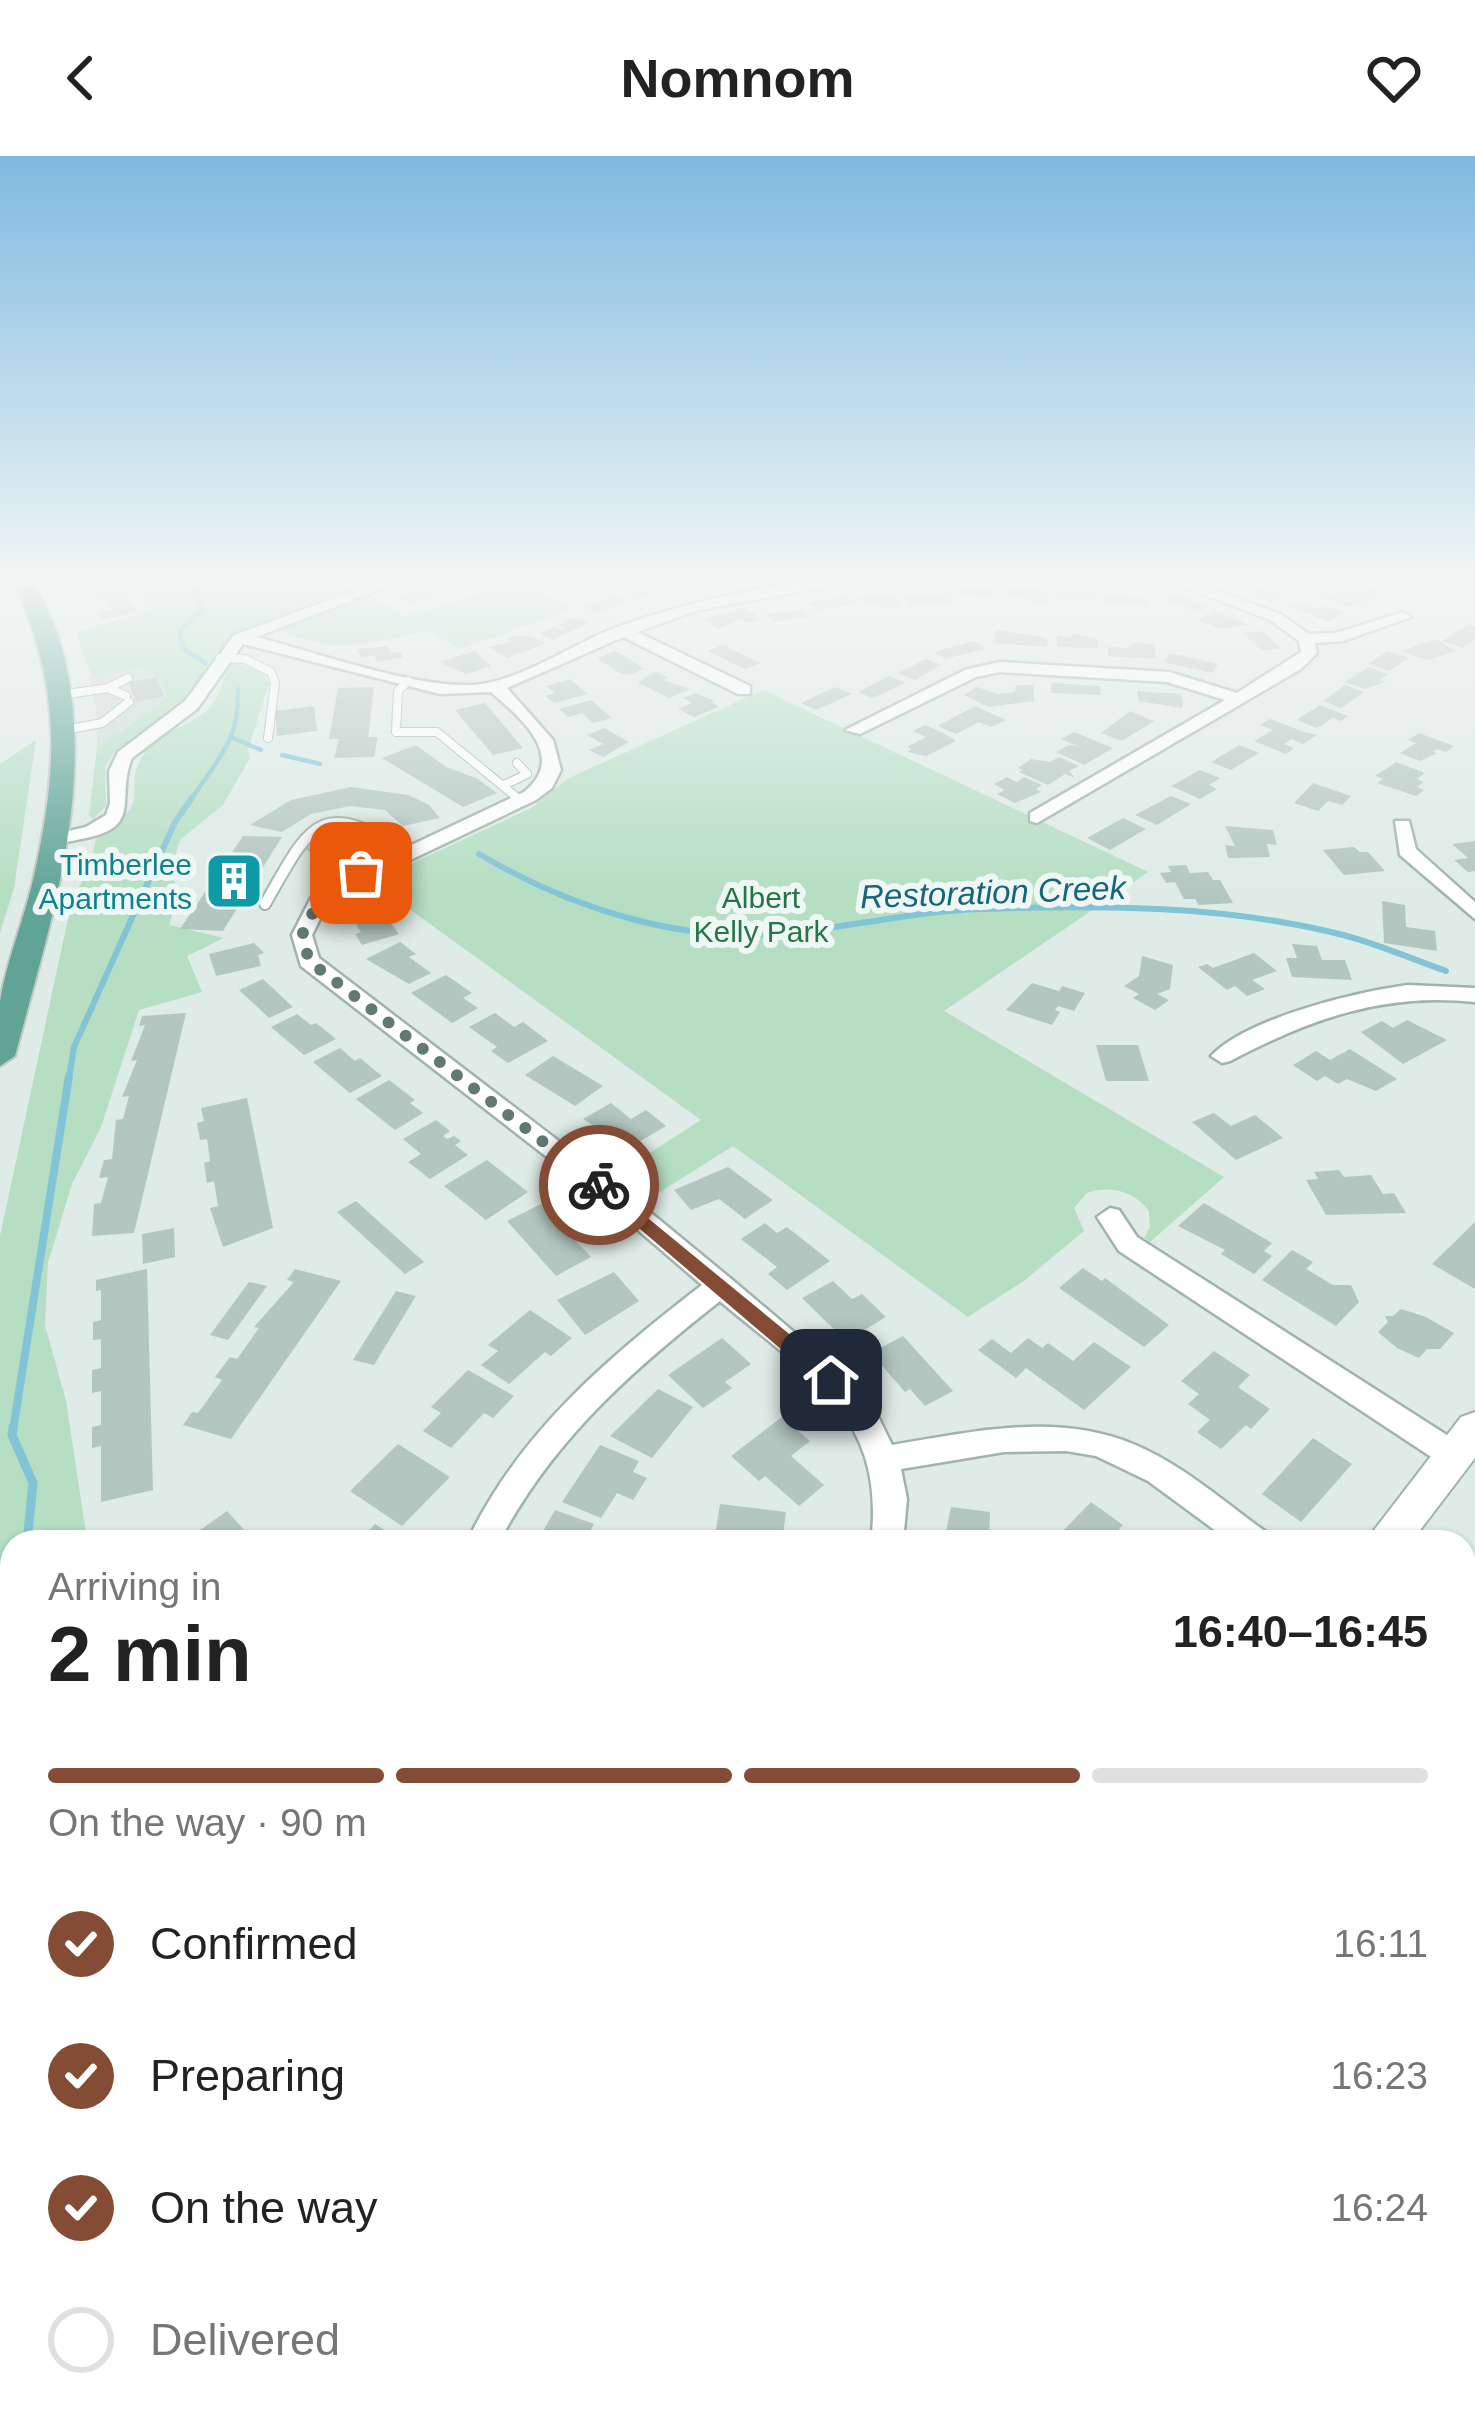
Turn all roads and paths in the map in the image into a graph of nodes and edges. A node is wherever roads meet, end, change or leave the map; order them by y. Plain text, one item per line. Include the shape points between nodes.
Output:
1 (60, 685) edge
2 (124, 685) edge
3 (203, 685) edge
4 (275, 685) edge
5 (404, 685) edge
6 (427, 685) edge
7 (499, 685) edge
8 (735, 685) edge
9 (952, 685) edge
10 (1194, 685) edge
11 (1261, 685) edge
12 (495, 687) junction
13 (745, 690) dead end
14 (62, 695) junction
15 (1238, 699) junction
16 (117, 700) junction
17 (65, 730) junction
18 (854, 730) dead end
19 (268, 738) dead end
20 (517, 763) dead end
21 (504, 785) junction
22 (520, 800) junction
23 (1037, 818) dead end
24 (1402, 825) dead end
25 (52, 838) junction
26 (406, 852) junction
27 (265, 904) dead end
28 (1475, 913) edge
29 (1475, 995) edge
30 (0, 1056) edge
31 (1222, 1056) dead end
32 (1110, 1217) dead end
33 (721, 1286) junction
34 (1464, 1441) edge
35 (884, 1459) junction
36 (489, 1530) edge
37 (888, 1530) edge
38 (1238, 1530) edge
39 (1395, 1530) edge

1 - 14 main road
2 - 16 lane
3 - 25 street via 190,706 120,761 114,817 89,832
4 - 19 lane
5 - 21 lane via 396,732 437,732
6 - 12 street
7 - 12 street
8 - 13 street
9 - 18 street
10 - 15 street
11 - 15 street
12 - 22 street via 533,725 556,764 544,786
14 - 16 lane
14 - 17 main road
15 - 23 street
16 - 17 lane via 123,715
17 - 25 main road
20 - 21 lane via 526,774
21 - 22 lane
22 - 26 street
24 - 28 street via 1407,850
25 - 30 main road
26 - 27 lane via 356,822 320,827 304,839
26 - 33 street via 318,902 303,948 318,973
29 - 31 street via 1418,991 1330,1006
32 - 34 street via 1128,1244
33 - 35 street via 831,1380 865,1418
33 - 36 street via 576,1403
34 - 39 street
35 - 37 street
35 - 38 street via 1001,1442 1090,1443 1147,1466

